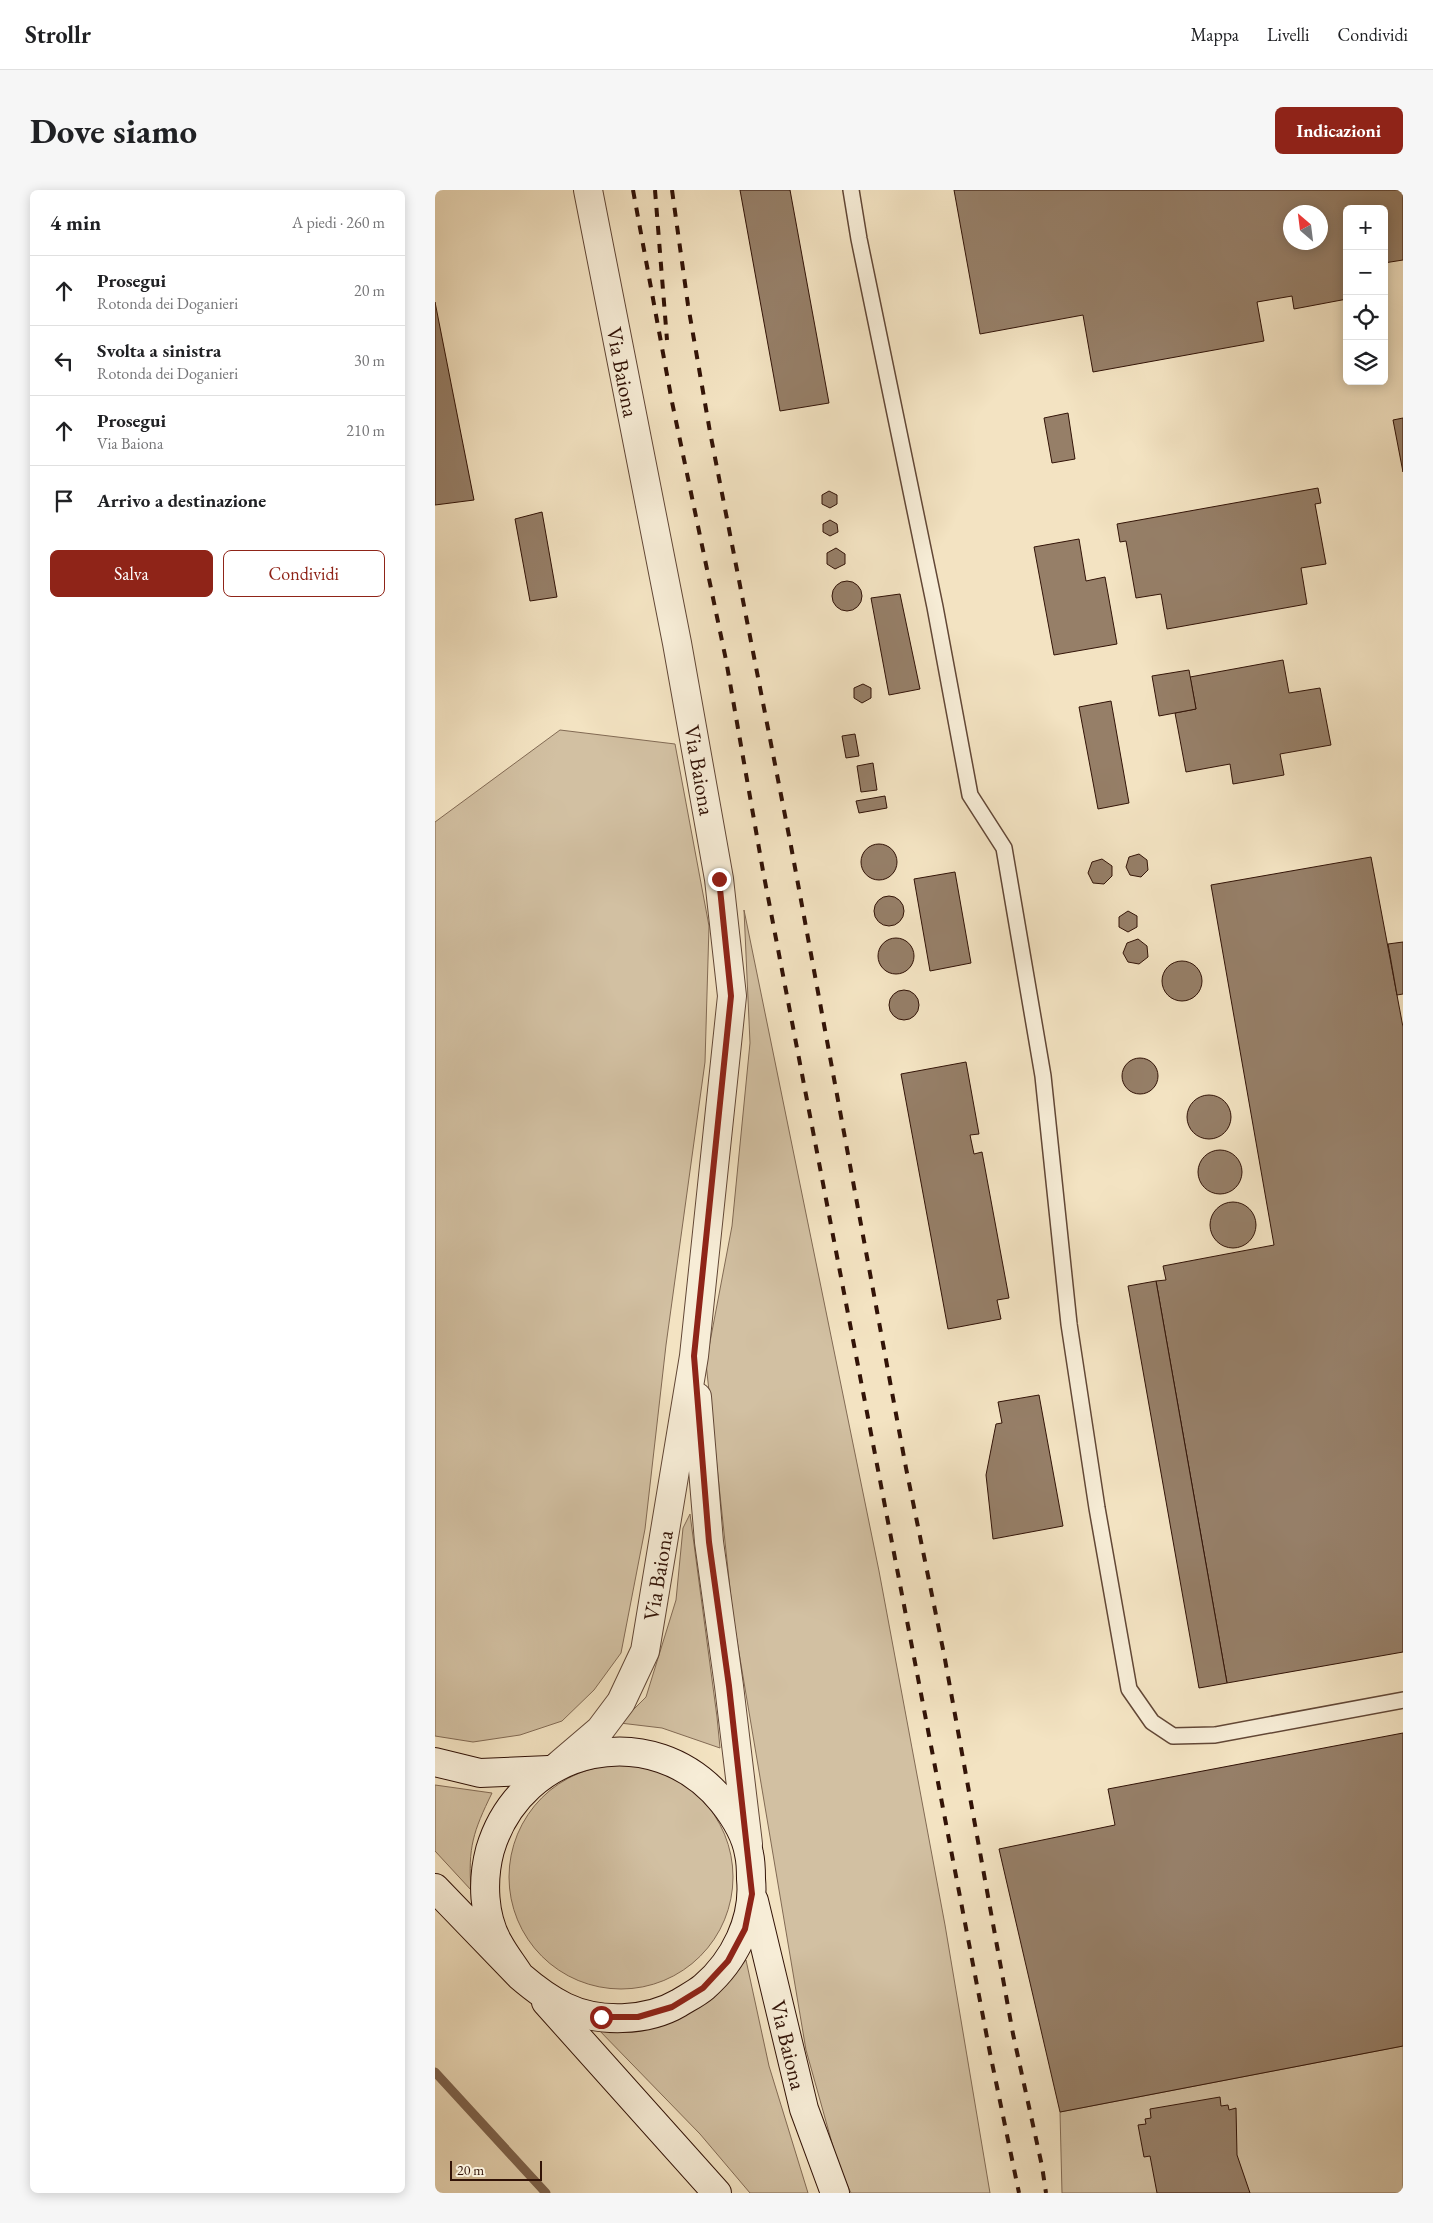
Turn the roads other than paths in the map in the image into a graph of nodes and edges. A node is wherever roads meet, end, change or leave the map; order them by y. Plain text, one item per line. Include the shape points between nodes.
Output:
1 (587, 190) edge
2 (851, 190) edge
3 (694, 1356) junction
4 (1403, 1700) edge
5 (435, 1762) edge
6 (554, 1767) junction
7 (749, 1853) junction
8 (435, 1888) edge
9 (752, 1894) junction
10 (528, 1983) junction
11 (717, 2193) edge
12 (835, 2193) edge

1 - 3 street, Via Baiona via 677,644 719,879 728,950 731,996
2 - 4 lane via 969,794 1004,848 1043,1076 1069,1324 1129,1688 1152,1722 1173,1736 1215,1735
3 - 6 street, Via Baiona via 645,1651 621,1702 599,1730
3 - 7 street, Via Baiona via 709,1542
5 - 6 street via 480,1773
6 - 7 street via 597,1752 637,1752 675,1763 709,1785 734,1816
6 - 10 street, Via Baiona via 519,1795 497,1828 485,1866 486,1906 498,1943
7 - 9 street, Via Baiona
8 - 10 street
9 - 10 street via 745,1929 728,1961 703,1988 672,2007 638,2017 601,2017 566,2008
9 - 12 street, Via Baiona via 804,2109
10 - 11 street

